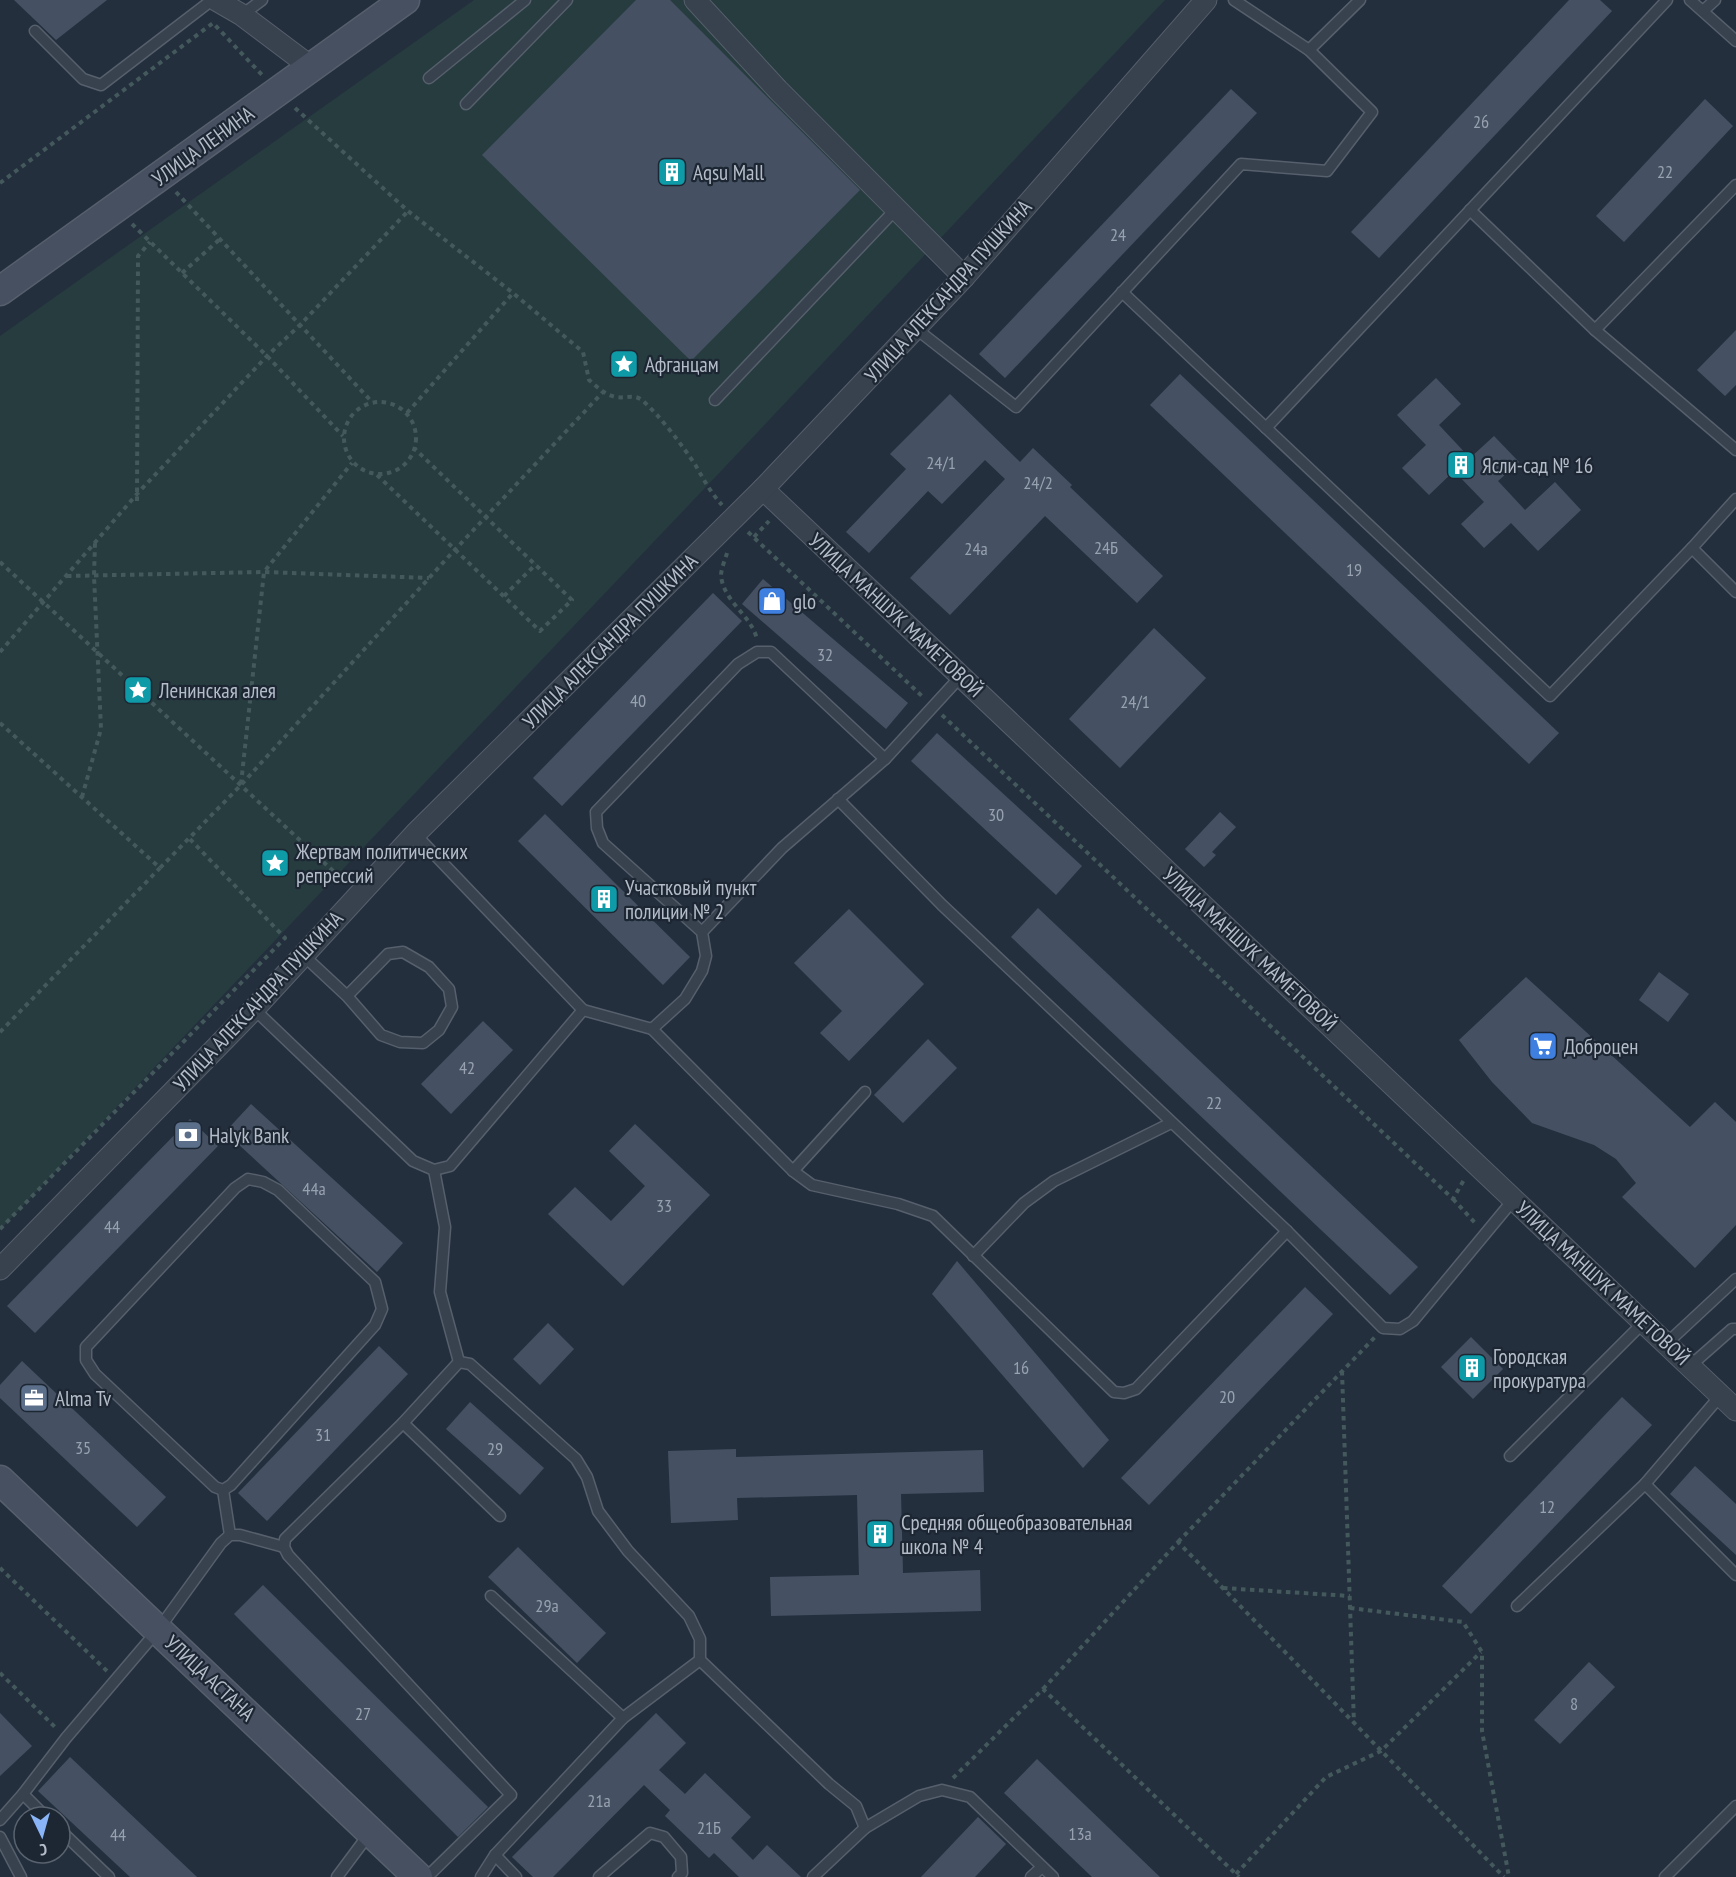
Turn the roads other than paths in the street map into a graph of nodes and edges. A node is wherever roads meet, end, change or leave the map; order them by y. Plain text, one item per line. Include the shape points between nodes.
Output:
1 (214, 0) edge
2 (262, 0) edge
3 (405, 0) edge
4 (525, 0) edge
5 (567, 0) edge
6 (695, 0) edge
7 (1206, 0) edge
8 (1234, 0) edge
9 (1360, 0) edge
10 (1667, 0) edge
11 (1690, 0) edge
12 (1715, 0) edge
13 (1703, 12) junction
14 (242, 15) junction
15 (34, 31) dead end
16 (1736, 41) edge
17 (1309, 50) junction
18 (311, 67) junction
19 (429, 78) dead end
20 (466, 104) dead end
21 (1736, 185) edge
22 (896, 209) junction
23 (1470, 210) junction
24 (964, 277) junction
25 (0, 291) edge
26 (1122, 292) junction
27 (915, 328) junction
28 (1595, 330) junction
29 (715, 400) dead end
30 (1266, 428) junction
31 (1736, 450) edge
32 (763, 489) junction
33 (1736, 500) edge
34 (1692, 548) junction
35 (1736, 592) edge
36 (961, 676) junction
37 (885, 759) junction
38 (838, 799) junction
39 (415, 834) junction
40 (702, 932) junction
41 (303, 955) junction
42 (347, 996) junction
43 (254, 1009) junction
44 (583, 1010) junction
45 (652, 1029) junction
46 (865, 1092) dead end
47 (1171, 1124) junction
48 (434, 1170) junction
49 (793, 1171) junction
50 (1514, 1199) junction
51 (1287, 1231) junction
52 (973, 1256) junction
53 (0, 1269) edge
54 (1736, 1279) edge
55 (1644, 1322) junction
56 (1736, 1329) edge
57 (1666, 1344) junction
58 (459, 1362) junction
59 (1690, 1366) junction
60 (1728, 1402) edge
61 (404, 1423) junction
62 (1510, 1456) dead end
63 (0, 1480) edge
64 (1644, 1484) junction
65 (223, 1490) junction
66 (500, 1516) dead end
67 (230, 1535) junction
68 (284, 1547) junction
69 (1736, 1575) edge
70 (491, 1596) dead end
71 (1517, 1606) dead end
72 (158, 1630) junction
73 (700, 1660) junction
74 (623, 1718) junction
75 (23, 1794) junction
76 (34, 1805) edge
77 (1736, 1806) edge
78 (0, 1820) edge
79 (865, 1828) junction
80 (371, 1832) junction
81 (0, 1837) edge
82 (72, 1842) edge
83 (10, 1854) junction
84 (495, 1855) junction
85 (0, 1863) edge
86 (1042, 1867) junction
87 (21, 1877) edge
88 (109, 1877) edge
89 (337, 1877) edge
90 (418, 1877) edge
91 (427, 1877) edge
92 (481, 1877) edge
93 (516, 1877) edge
94 (599, 1877) edge
95 (678, 1877) edge
96 (813, 1877) edge
97 (1031, 1877) edge
98 (1053, 1877) edge
99 (1665, 1877) edge

1 - 14 street
1 - 15 lane via 101,85 83,79
2 - 14 lane
3 - 18 street, УЛИЦА ЛЕНИНА
4 - 19 lane
5 - 20 lane
6 - 22 street
7 - 24 street, УЛИЦА АЛЕКСАНДРА ПУШКИНА
8 - 17 lane
9 - 17 lane
10 - 23 lane
11 - 13 lane
12 - 13 lane
13 - 16 lane
14 - 18 street
17 - 26 lane via 1372,112 1327,171 1241,164
18 - 25 street, УЛИЦА ЛЕНИНА
21 - 28 lane
22 - 24 street
22 - 29 lane
23 - 28 lane
23 - 30 lane
24 - 27 street, УЛИЦА АЛЕКСАНДРА ПУШКИНА
26 - 27 lane via 1016,407
26 - 30 lane
27 - 32 street, УЛИЦА АЛЕКСАНДРА ПУШКИНА
28 - 31 lane
30 - 34 lane via 1550,696
32 - 36 street, УЛИЦА МАНШУК МАМЕТОВОЙ
32 - 39 street, УЛИЦА АЛЕКСАНДРА ПУШКИНА via 736,521
33 - 34 lane
34 - 35 lane
36 - 37 lane
36 - 50 street, УЛИЦА МАНШУК МАМЕТОВОЙ
37 - 38 lane
37 - 40 lane via 771,652 757,651 738,664 596,812 603,843
38 - 40 lane via 782,848
38 - 47 lane via 942,905
39 - 41 street, УЛИЦА АЛЕКСАНДРА ПУШКИНА
39 - 44 lane
40 - 45 lane via 706,956 702,971 685,999
41 - 42 lane
41 - 43 street, УЛИЦА АЛЕКСАНДРА ПУШКИНА
42 - 42 lane via 381,1035 400,1042 423,1043 439,1030 452,1007 449,989 429,967 403,952 388,954
43 - 48 lane via 413,1161
43 - 53 street, УЛИЦА АЛЕКСАНДРА ПУШКИНА
44 - 45 lane
44 - 48 lane via 450,1166
45 - 49 lane
46 - 49 lane
47 - 51 lane
47 - 52 lane via 1054,1181 1024,1203
48 - 58 lane via 445,1227 440,1292
49 - 52 lane via 812,1185 933,1216
50 - 51 lane via 1413,1321 1400,1329 1383,1328
50 - 55 street, УЛИЦА МАНШУК МАМЕТОВОЙ
51 - 52 lane via 1136,1389 1124,1393 1114,1392
54 - 57 lane
55 - 57 street, УЛИЦА МАНШУК МАМЕТОВОЙ
55 - 62 lane
56 - 59 lane
57 - 59 street, УЛИЦА МАНШУК МАМЕТОВОЙ
58 - 61 lane
58 - 73 lane via 470,1364 576,1459 587,1477 598,1511 628,1551 689,1616 700,1638
59 - 60 street, УЛИЦА МАНШУК МАМЕТОВОЙ
60 - 64 lane
61 - 66 lane
61 - 68 lane via 285,1539
63 - 72 street, УЛИЦА АСТАНА
64 - 69 lane
64 - 71 lane
65 - 65 lane via 215,1487 95,1374 86,1360 86,1347 235,1188 248,1179 278,1190 375,1282 382,1309 375,1325
65 - 67 lane
67 - 68 lane
67 - 72 lane
68 - 91 lane via 511,1795
70 - 74 lane
72 - 75 lane
72 - 80 street, УЛИЦА АСТАНА
73 - 74 lane
73 - 79 lane via 856,1806
74 - 84 lane
75 - 76 lane
75 - 78 lane
77 - 99 lane
79 - 86 lane via 919,1796 942,1790 970,1797
79 - 96 lane
80 - 89 lane
80 - 90 street, УЛИЦА АСТАНА
81 - 83 lane
82 - 88 lane
83 - 85 lane
83 - 87 lane
84 - 92 lane
84 - 93 lane
86 - 97 lane
86 - 98 lane
94 - 95 lane via 650,1833 664,1837 681,1857 682,1873

